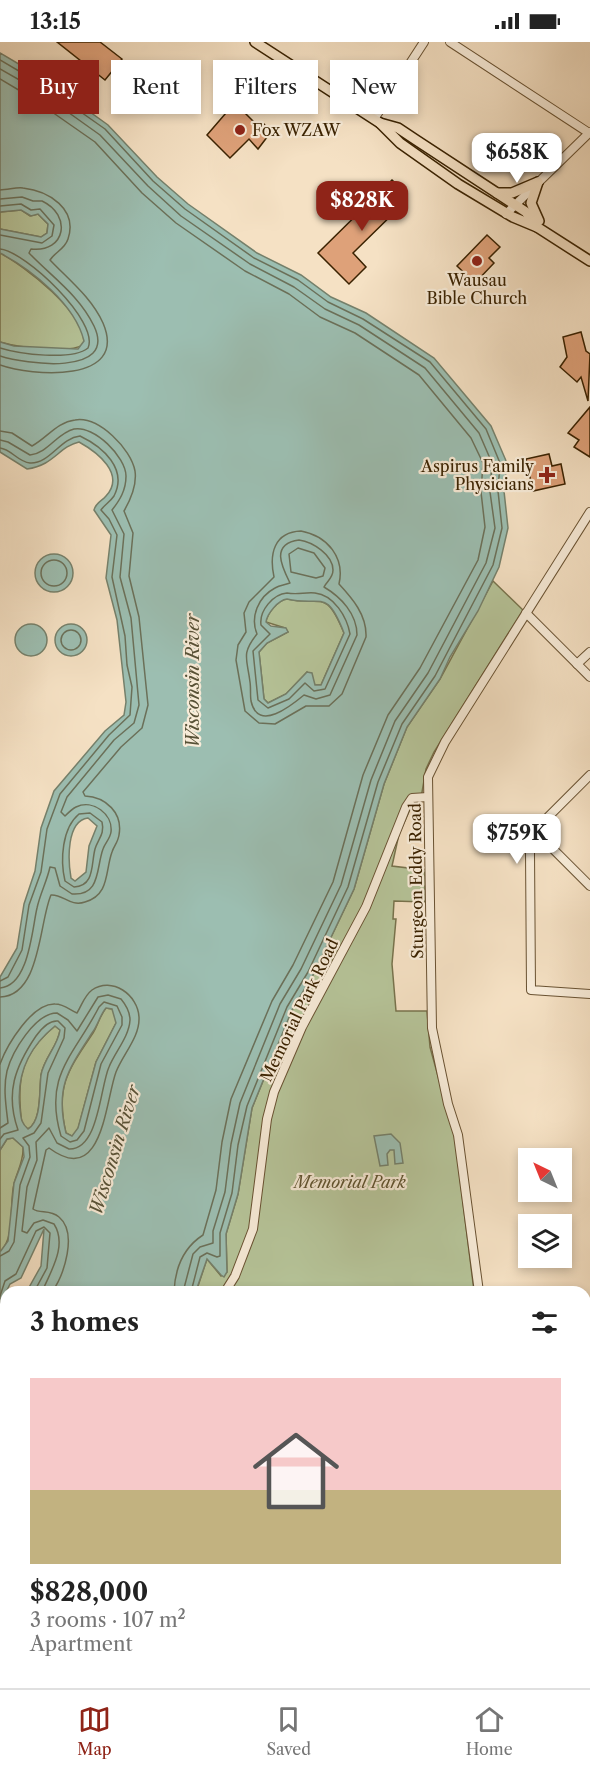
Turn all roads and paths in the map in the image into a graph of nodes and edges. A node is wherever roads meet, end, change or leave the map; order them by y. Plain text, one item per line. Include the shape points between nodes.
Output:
1 (255, 42) edge
2 (424, 42) edge
3 (450, 42) edge
4 (377, 121) junction
5 (590, 132) edge
6 (538, 182) junction
7 (494, 192) junction
8 (515, 205) junction
9 (506, 214) junction
10 (541, 229) junction
11 (590, 261) edge
12 (590, 512) edge
13 (526, 613) junction
14 (590, 652) edge
15 (577, 664) junction
16 (590, 677) edge
17 (590, 775) edge
18 (428, 796) junction
19 (534, 830) junction
20 (590, 885) edge
21 (590, 994) edge
22 (229, 1286) edge
23 (478, 1286) edge

1 - 4 main road
2 - 4 street
3 - 5 street
4 - 7 main road via 401,130
4 - 9 main road via 428,164
5 - 6 street
6 - 7 main road via 512,193
6 - 8 street
6 - 10 main road via 531,203
7 - 8 main road
8 - 9 street
8 - 10 main road
9 - 10 main road
10 - 11 main road
12 - 13 street, Sturgeon Eddy Road
13 - 15 street
13 - 18 street, Sturgeon Eddy Road via 440,750 429,773
14 - 15 street
15 - 16 street
17 - 19 street
18 - 22 street, Memorial Park Road via 412,798 406,807 366,907 279,1079 267,1119 253,1229
18 - 23 street, Sturgeon Eddy Road via 433,1038 458,1136
19 - 20 street
19 - 21 street via 530,851 531,990

